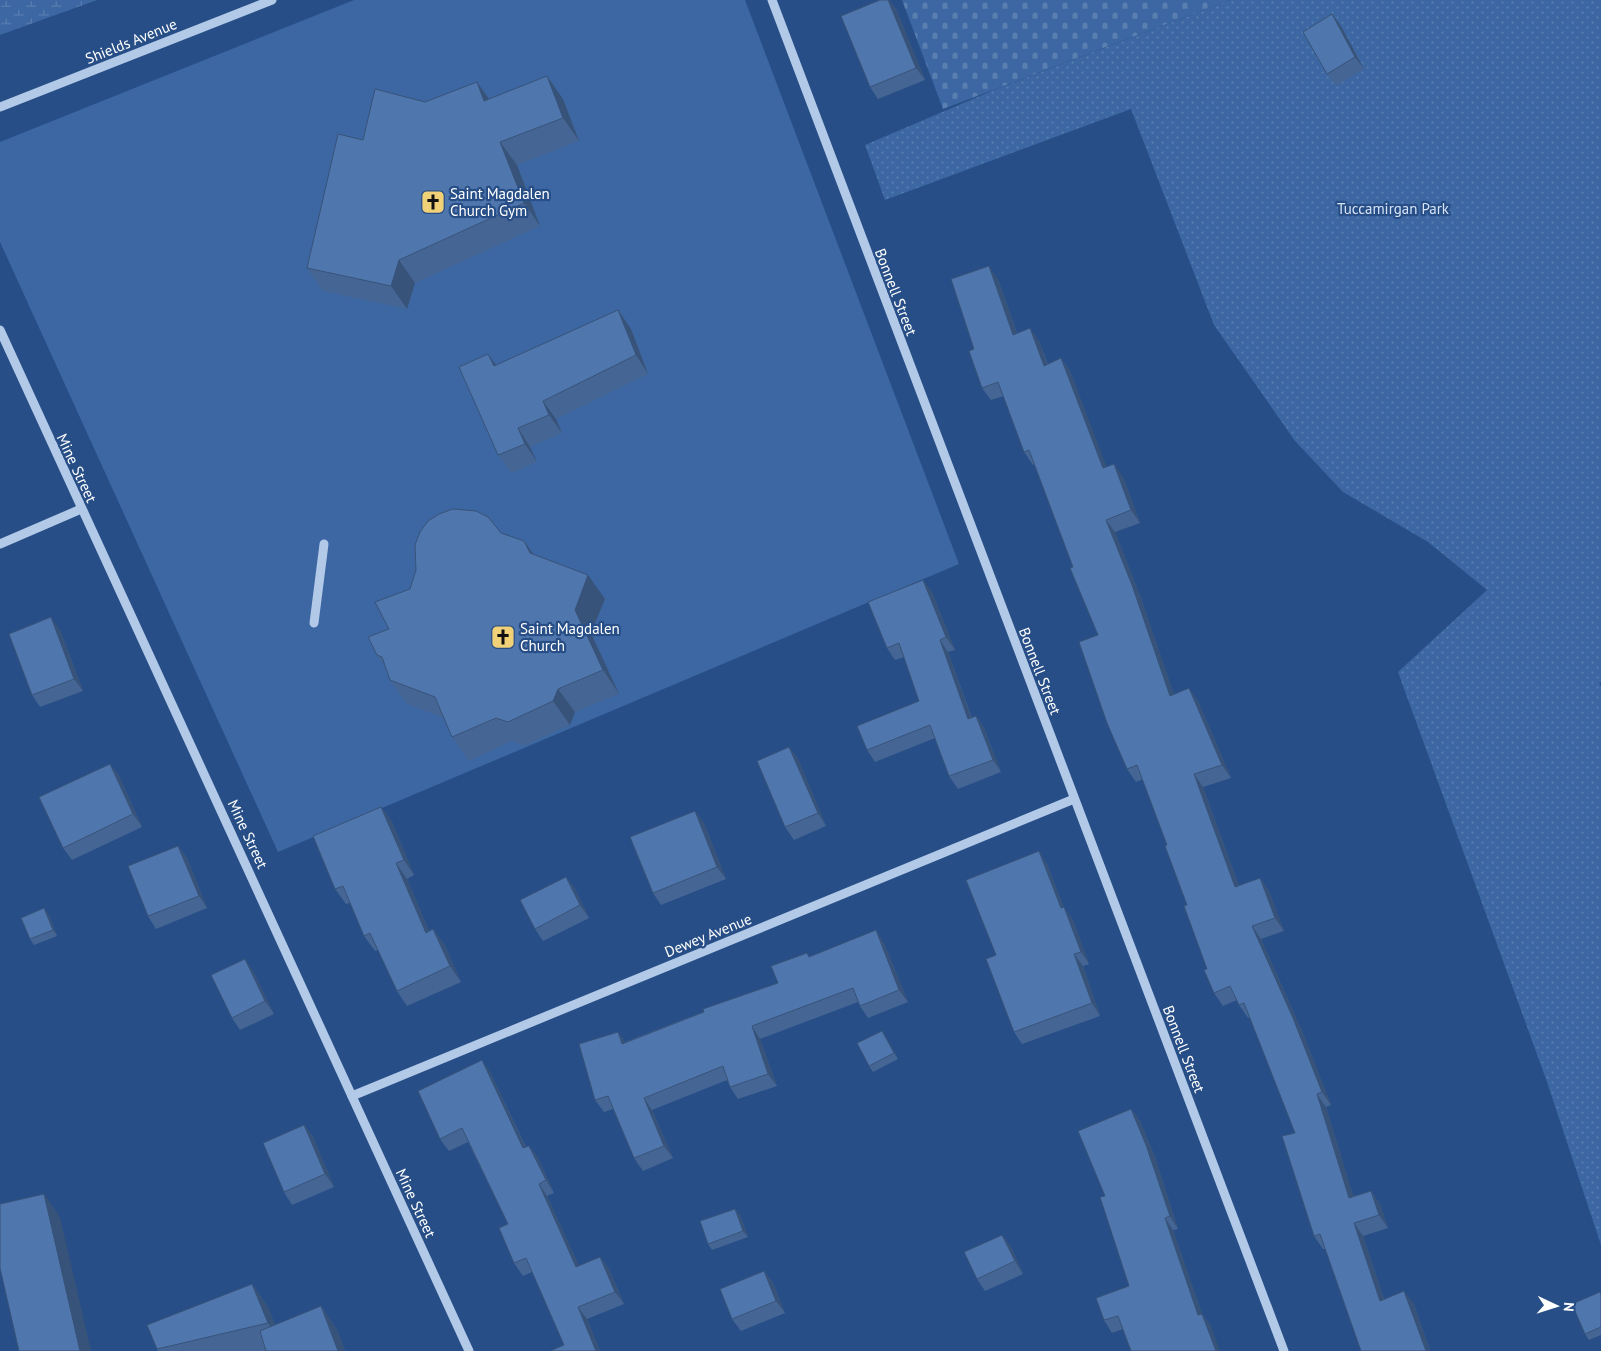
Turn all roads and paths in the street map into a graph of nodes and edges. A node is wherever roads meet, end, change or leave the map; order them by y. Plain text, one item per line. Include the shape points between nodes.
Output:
1 (272, 0) edge
2 (772, 0) edge
3 (0, 107) edge
4 (0, 330) edge
5 (81, 509) junction
6 (0, 544) edge
7 (324, 544) dead end
8 (314, 623) dead end
9 (1074, 799) junction
10 (352, 1096) junction
11 (469, 1351) edge
12 (1284, 1351) edge

1 - 3 street, Shields Avenue
2 - 9 street, Bonnell Street
4 - 5 street, Mine Street
5 - 6 street
5 - 10 street, Mine Street
7 - 8 street
9 - 10 street, Dewey Avenue
9 - 12 street, Bonnell Street
10 - 11 street, Mine Street

